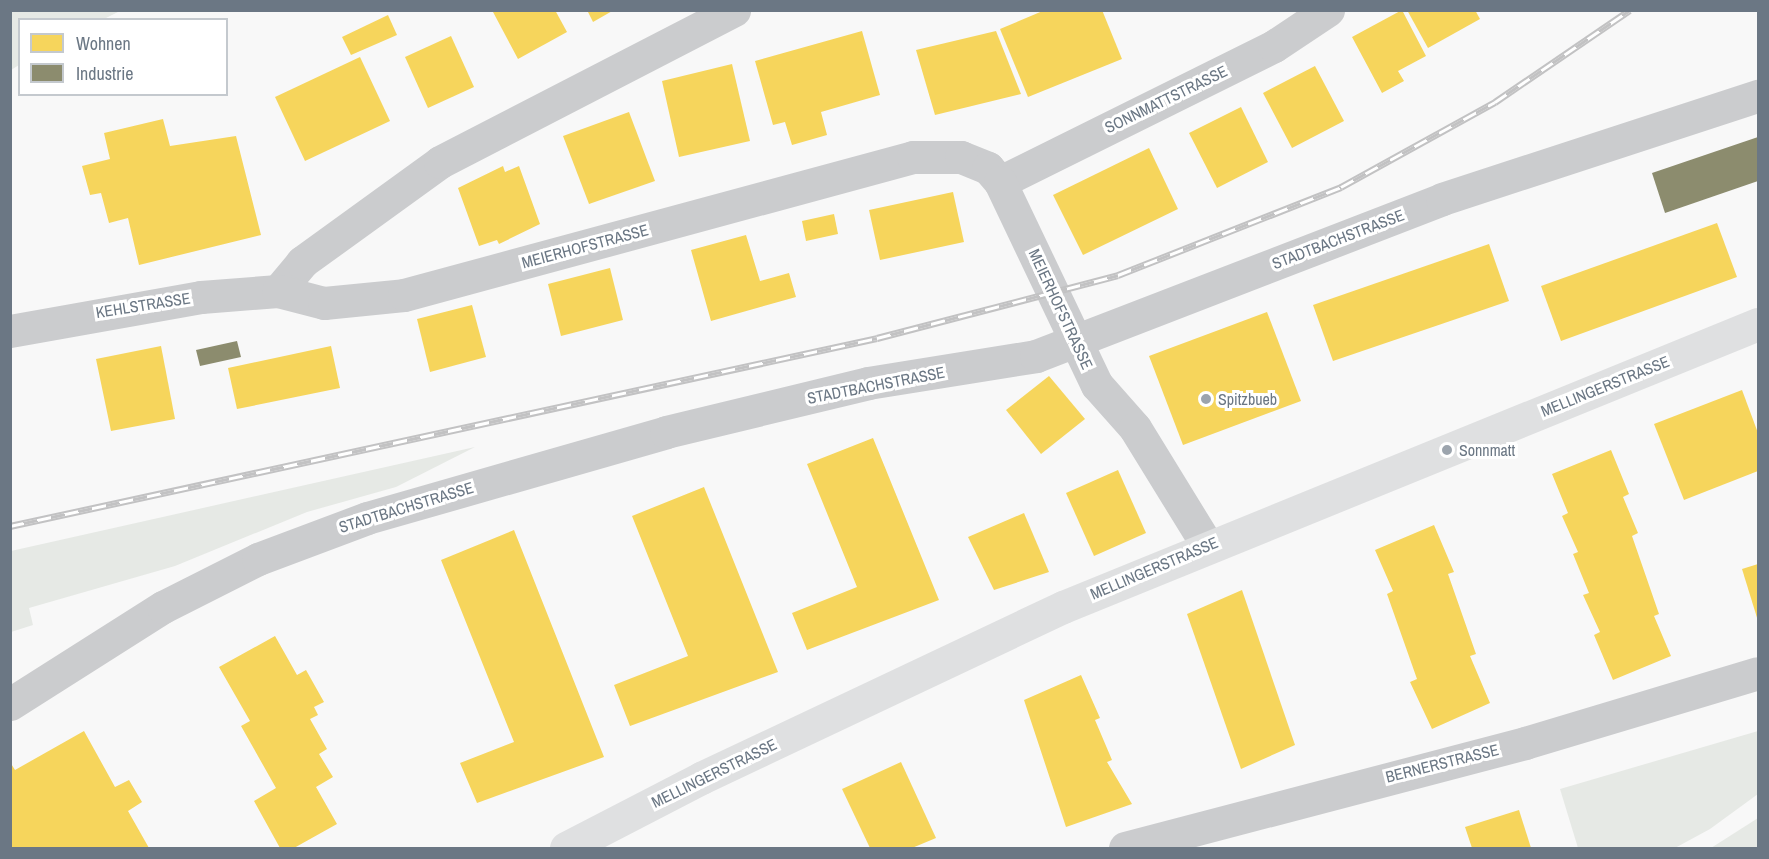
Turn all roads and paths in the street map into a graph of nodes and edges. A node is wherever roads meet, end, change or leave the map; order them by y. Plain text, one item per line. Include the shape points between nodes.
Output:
1 (734, 10) edge
2 (1328, 10) edge
3 (1758, 96) edge
4 (1000, 182) junction
5 (278, 291) junction
6 (1758, 324) edge
7 (10, 331) edge
8 (1075, 342) junction
9 (1207, 545) junction
10 (1758, 674) edge
11 (10, 704) edge
12 (566, 849) edge
13 (1125, 849) edge

1 - 5 street via 440,162 302,262
2 - 4 street, SONNMATTSTRASSE via 1274,46
3 - 8 street, STADTBACHSTRASSE via 1442,199
4 - 5 street, MEIERHOFSTRASSE via 988,168 961,157 913,157 404,296 324,303
4 - 8 street, MEIERHOFSTRASSE
5 - 7 street, KEHLSTRASSE via 145,305
6 - 9 main road, MELLINGERSTRASSE
8 - 9 street, MEIERHOFSTRASSE via 1098,385 1135,428
8 - 11 street, STADTBACHSTRASSE via 1036,356 868,383 666,432 367,518 258,559 163,607
9 - 12 main road, MELLINGERSTRASSE via 711,773
10 - 13 street, BERNERSTRASSE via 1525,743

